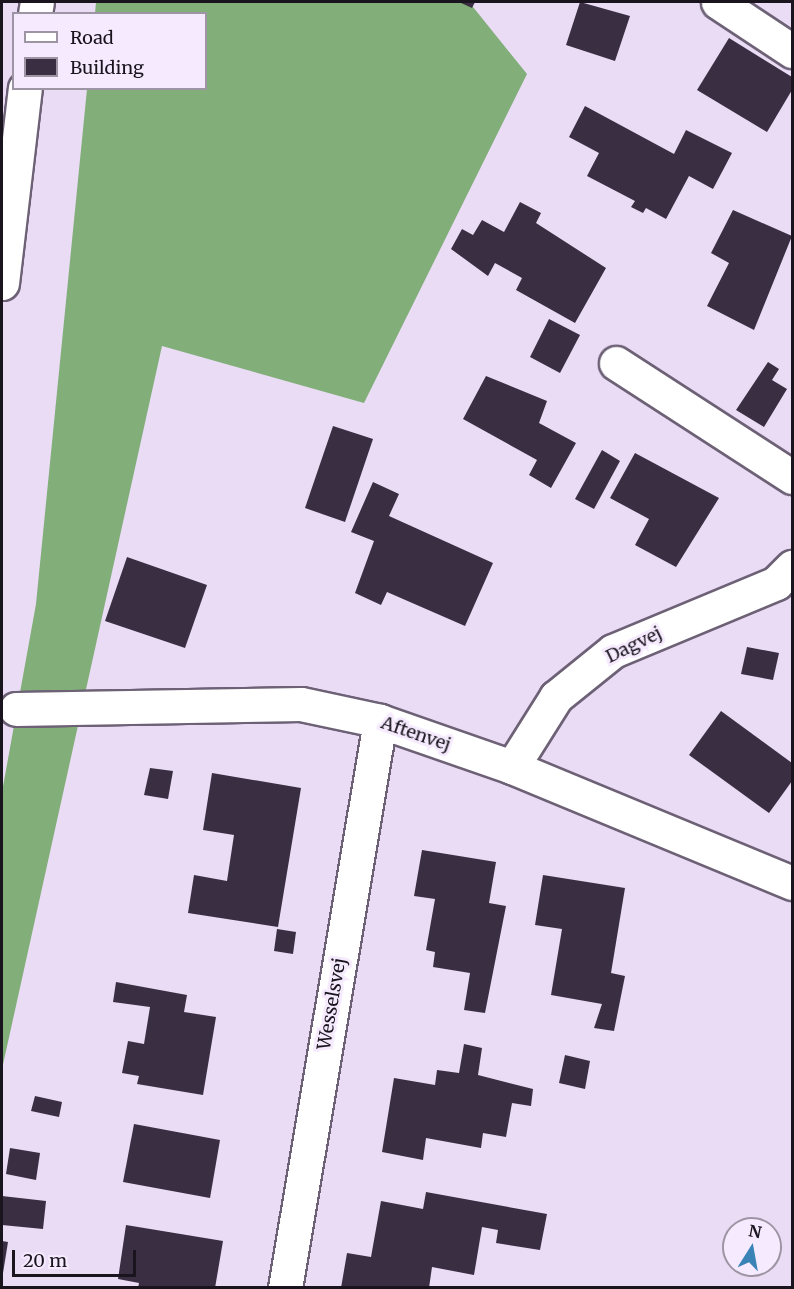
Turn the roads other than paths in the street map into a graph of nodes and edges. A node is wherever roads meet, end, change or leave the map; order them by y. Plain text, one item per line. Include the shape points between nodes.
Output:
1 (718, 2) edge
2 (792, 51) edge
3 (25, 90) edge
4 (2, 283) edge
5 (616, 363) dead end
6 (792, 477) edge
7 (792, 567) edge
8 (16, 709) dead end
9 (380, 721) junction
10 (512, 767) junction
11 (792, 883) edge
12 (285, 1287) edge

1 - 2 main road
3 - 4 main road
5 - 6 main road
7 - 10 main road, Dagvej via 776,583 613,651 556,697
8 - 9 main road, Aftenvej via 301,704
9 - 10 main road, Aftenvej
9 - 12 main road, Wesselsvej
10 - 11 main road, Aftenvej

